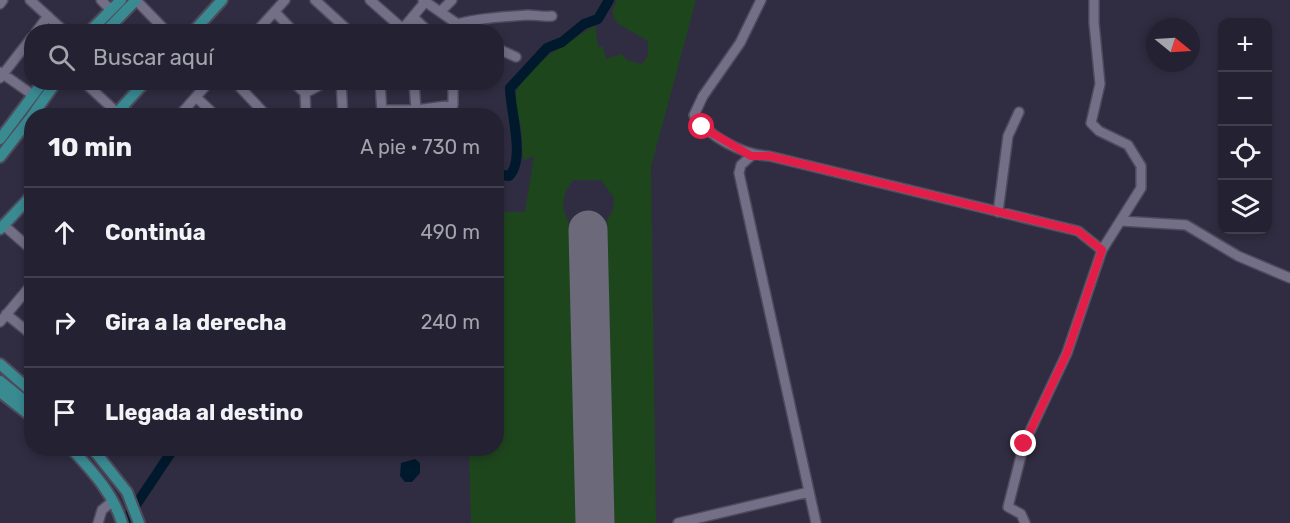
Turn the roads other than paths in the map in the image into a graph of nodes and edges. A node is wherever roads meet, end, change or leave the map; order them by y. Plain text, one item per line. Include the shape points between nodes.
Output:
1 (30, 0) edge
2 (101, 0) edge
3 (121, 0) edge
4 (136, 0) edge
5 (213, 0) edge
6 (222, 0) edge
7 (285, 0) edge
8 (370, 0) edge
9 (452, 0) edge
10 (761, 0) edge
11 (1094, 0) edge
12 (424, 1) edge
13 (322, 2) edge
14 (111, 10) junction
15 (274, 12) junction
16 (440, 12) junction
17 (48, 16) junction
18 (552, 16) dead end
19 (413, 17) junction
20 (42, 24) edge
21 (56, 24) edge
22 (97, 24) edge
23 (113, 24) edge
24 (159, 24) edge
25 (191, 24) edge
26 (204, 24) edge
27 (263, 24) edge
28 (286, 24) edge
29 (343, 24) edge
30 (395, 24) edge
31 (407, 24) edge
32 (420, 24) edge
33 (458, 24) joint
34 (24, 47) edge
35 (504, 52) edge
36 (516, 57) dead end
37 (1, 74) edge
38 (24, 89) edge
39 (25, 90) edge
40 (37, 90) edge
41 (50, 90) edge
42 (92, 90) edge
43 (130, 90) edge
44 (136, 90) edge
45 (202, 90) edge
46 (243, 90) edge
47 (302, 90) edge
48 (311, 90) edge
49 (341, 90) edge
50 (381, 90) edge
51 (415, 90) edge
52 (453, 90) edge
53 (305, 93) junction
54 (33, 95) junction
55 (196, 97) junction
56 (40, 105) junction
57 (34, 108) edge
58 (38, 108) edge
59 (111, 108) edge
60 (116, 108) edge
61 (117, 108) edge
62 (186, 108) edge
63 (208, 108) edge
64 (259, 108) edge
65 (306, 108) edge
66 (343, 108) edge
67 (382, 108) edge
68 (416, 108) edge
69 (431, 108) edge
70 (1019, 112) dead end
71 (24, 113) edge
72 (15, 118) junction
73 (24, 134) edge
74 (0, 138) edge
75 (751, 156) junction
76 (0, 158) edge
77 (24, 205) edge
78 (24, 211) edge
79 (998, 212) junction
80 (1121, 221) junction
81 (4, 229) edge
82 (0, 238) edge
83 (24, 244) edge
84 (1102, 250) junction
85 (1290, 278) edge
86 (24, 293) edge
87 (3, 318) edge
88 (24, 330) edge
89 (0, 364) edge
90 (0, 371) edge
91 (0, 381) edge
92 (24, 381) edge
93 (24, 391) edge
94 (0, 392) edge
95 (24, 400) edge
96 (6, 402) edge
97 (24, 412) edge
98 (78, 456) edge
99 (87, 456) edge
100 (99, 456) edge
101 (809, 492) junction
102 (122, 505) junction
103 (137, 522) edge
104 (98, 523) edge
105 (122, 523) edge
106 (678, 523) edge
107 (816, 523) edge
108 (1025, 523) edge

1 - 17 street
2 - 14 street
3 - 14 main road
4 - 23 main road
4 - 24 street
5 - 25 main road
6 - 26 main road
7 - 15 street
8 - 30 street
9 - 16 street
10 - 75 street via 740,43 694,115 702,127
11 - 80 street via 1100,84 1091,123 1128,145 1141,166 1141,188
12 - 16 street
12 - 19 street
13 - 29 street
14 - 22 main road
15 - 27 street
15 - 28 street
16 - 33 street
17 - 20 street
17 - 21 street
18 - 33 street
19 - 31 street
19 - 32 street
34 - 37 street
35 - 36 street
37 - 38 street
39 - 54 street
40 - 54 main road
41 - 56 main road
42 - 59 street
43 - 60 main road
44 - 61 main road
45 - 55 street
46 - 64 street
47 - 53 street
48 - 53 street
49 - 66 street
50 - 67 street
51 - 68 street
52 - 69 street via 453,105
53 - 65 street
54 - 72 main road
55 - 62 street
55 - 63 street
56 - 57 main road
56 - 58 main road
70 - 79 street via 1008,136
71 - 72 main road
72 - 74 main road
73 - 76 main road
75 - 79 street via 769,156
75 - 101 street via 739,173
77 - 81 main road
78 - 81 main road
79 - 84 street via 1078,231
80 - 84 street
80 - 85 street via 1186,225 1238,256
81 - 82 main road
81 - 83 street
84 - 108 street via 1067,353 1024,444 1008,507 1021,514
86 - 87 street
87 - 88 street
89 - 92 main road
90 - 93 main road
91 - 95 main road
94 - 96 main road
96 - 97 main road
98 - 102 main road
99 - 102 main road via 108,480
100 - 102 main road via 116,476
101 - 106 street
101 - 107 street
102 - 103 main road
102 - 104 street via 102,510
102 - 105 main road

